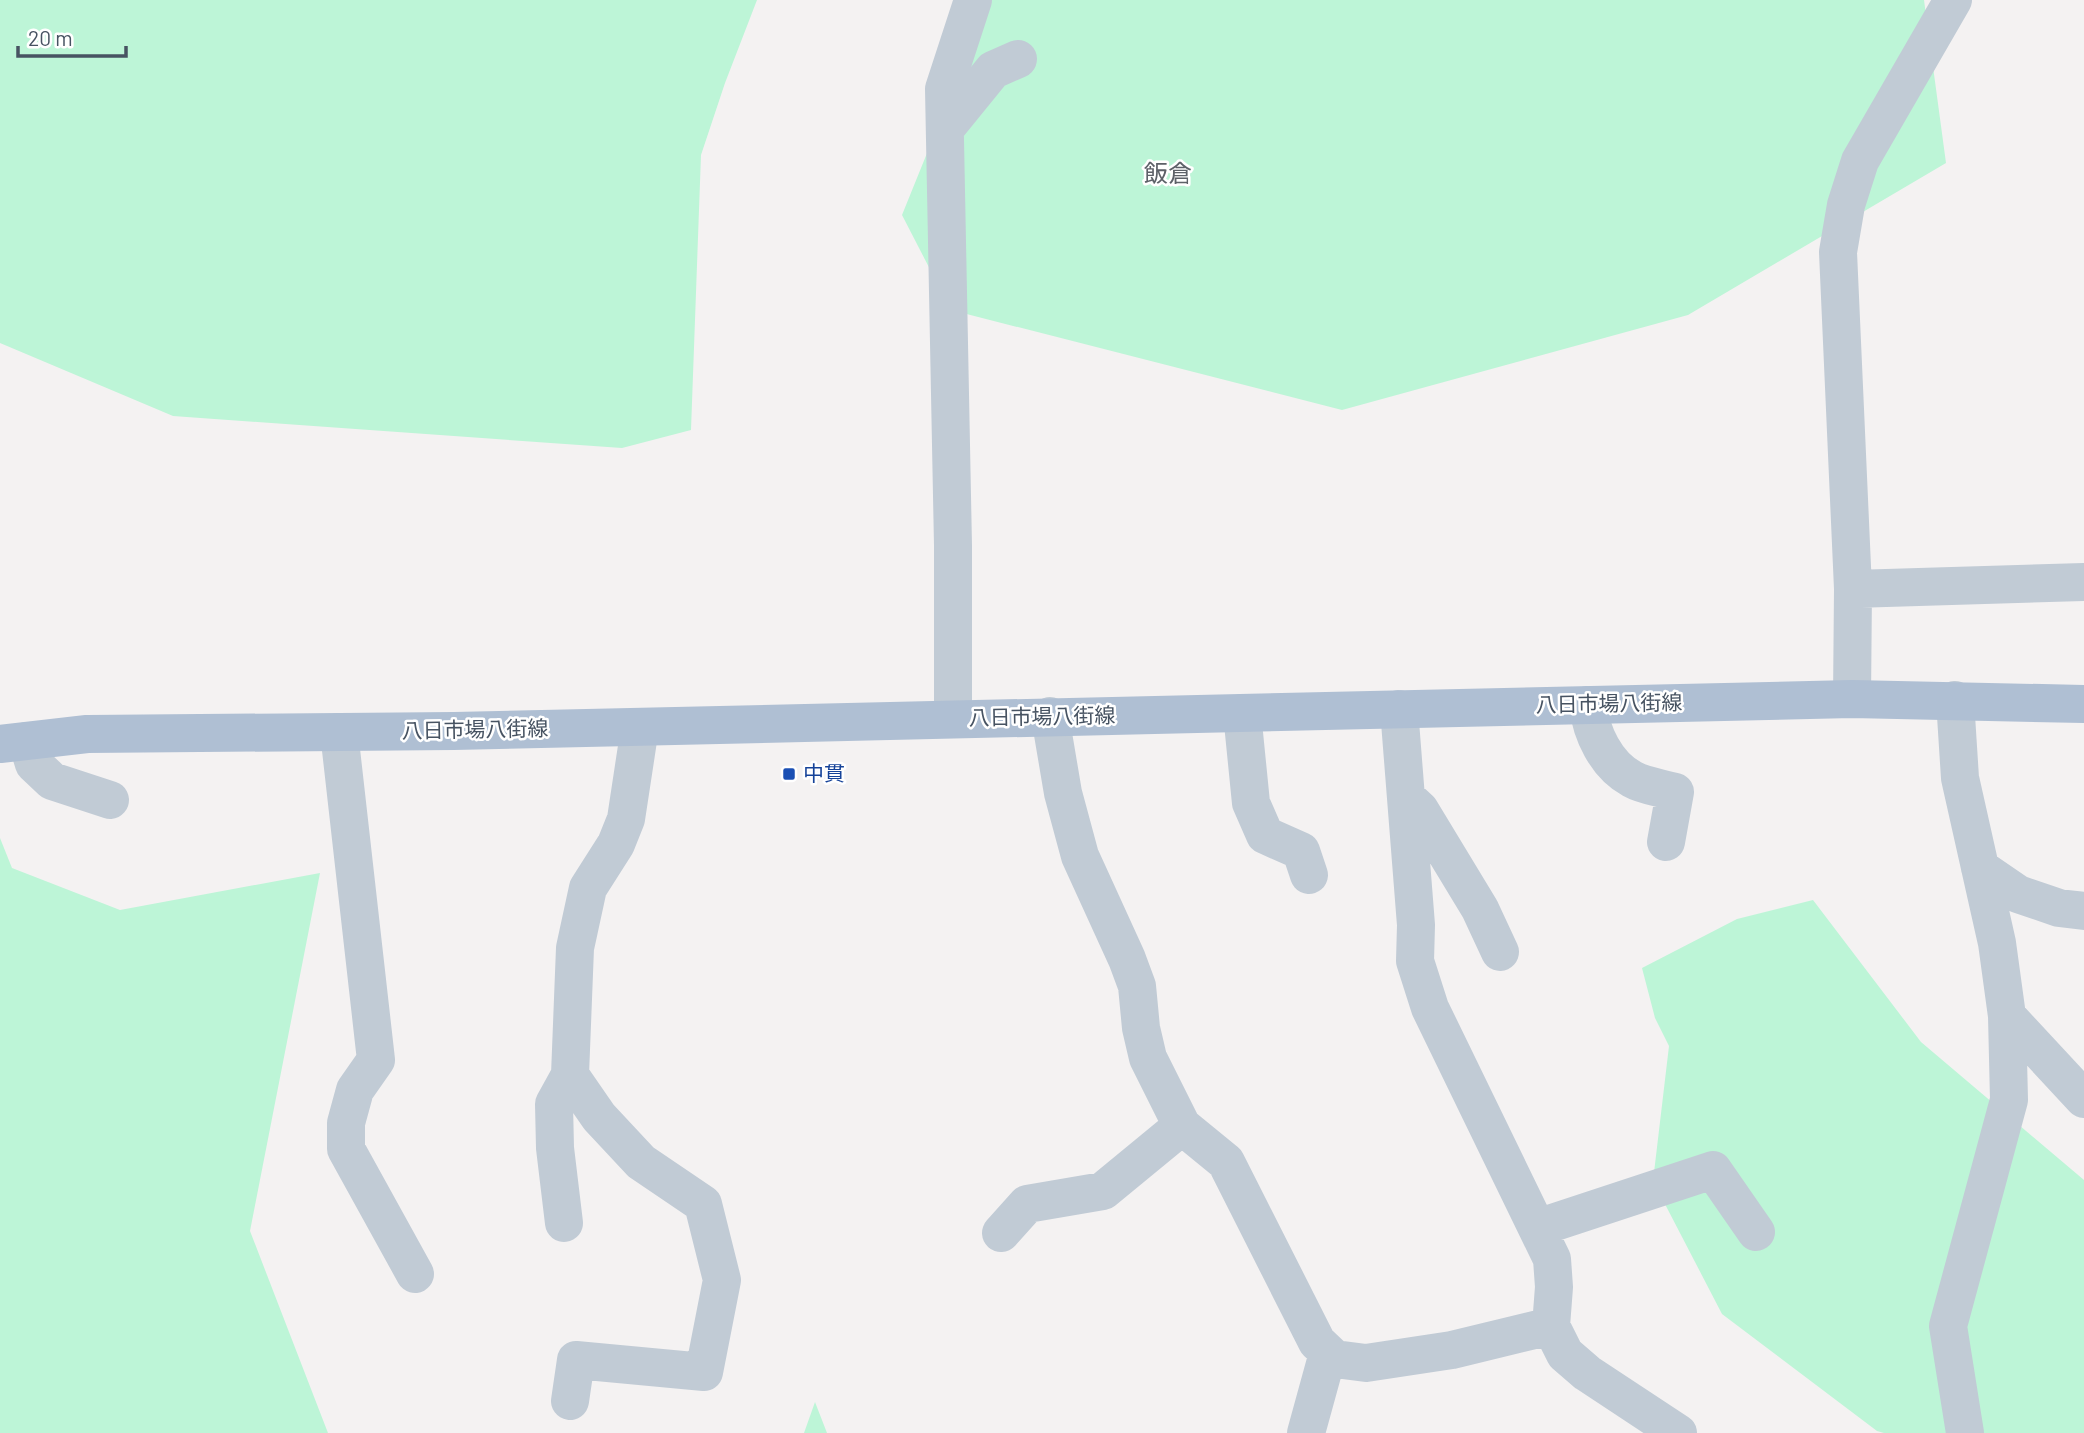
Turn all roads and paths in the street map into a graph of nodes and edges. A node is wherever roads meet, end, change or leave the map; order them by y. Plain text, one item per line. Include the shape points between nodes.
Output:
1 (973, 0) edge
2 (1953, 0) edge
3 (1018, 59) dead end
4 (945, 129) junction
5 (2084, 582) edge
6 (1853, 589) junction
7 (1852, 699) junction
8 (1955, 700) junction
9 (2084, 704) edge
10 (1588, 705) junction
11 (1399, 709) junction
12 (1242, 713) junction
13 (1050, 716) junction
14 (953, 718) junction
15 (640, 727) junction
16 (339, 732) junction
17 (13, 743) edge
18 (1407, 797) junction
19 (110, 800) dead end
20 (1666, 842) dead end
21 (1980, 868) junction
22 (1310, 875) dead end
23 (2084, 911) edge
24 (1500, 952) dead end
25 (2007, 1016) junction
26 (570, 1075) junction
27 (2084, 1099) edge
28 (1182, 1126) junction
29 (564, 1223) dead end
30 (1537, 1227) junction
31 (1756, 1231) dead end
32 (1001, 1233) dead end
33 (415, 1275) dead end
34 (1551, 1326) junction
35 (1328, 1353) junction
36 (570, 1401) dead end
37 (1306, 1433) edge
38 (1678, 1433) edge
39 (1965, 1433) edge

1 - 4 street via 944,89
2 - 6 street via 1860,161 1842,228 1838,252
3 - 4 street via 993,70
4 - 14 street
5 - 6 street
6 - 7 street
7 - 8 main road, 八日市場八街線
7 - 10 main road, 八日市場八街線
8 - 9 main road, 八日市場八街線
8 - 21 street via 1961,778
10 - 11 main road, 八日市場八街線
10 - 20 street via 1604,753 1632,779 1675,792
11 - 12 main road, 八日市場八街線
11 - 18 street
12 - 13 main road, 八日市場八街線
12 - 22 street via 1251,803 1265,835 1301,851
13 - 14 main road, 八日市場八街線
13 - 28 street via 1080,856 1137,986 1148,1058
14 - 15 main road, 八日市場八街線
15 - 16 main road, 八日市場八街線
15 - 26 street via 626,819 588,888 575,948
16 - 17 main road, 八日市場八街線 via 87,734
16 - 33 street via 376,1060 355,1090 346,1123 346,1149
17 - 19 street via 52,781
18 - 24 street via 1420,810 1480,909
18 - 30 street via 1415,961 1430,1008
21 - 23 street via 2018,894
21 - 25 street
25 - 27 street
25 - 39 street via 2009,1100 1948,1326
26 - 29 street via 554,1104
26 - 36 street via 599,1117 641,1162 703,1203 722,1280 704,1372 576,1360
28 - 32 street via 1103,1191 1027,1205
28 - 35 street via 1226,1162 1317,1342
30 - 31 street via 1713,1170
30 - 34 street via 1552,1259
34 - 35 street via 1452,1350 1366,1363 1335,1359
34 - 38 street via 1565,1354 1587,1373
35 - 37 street

